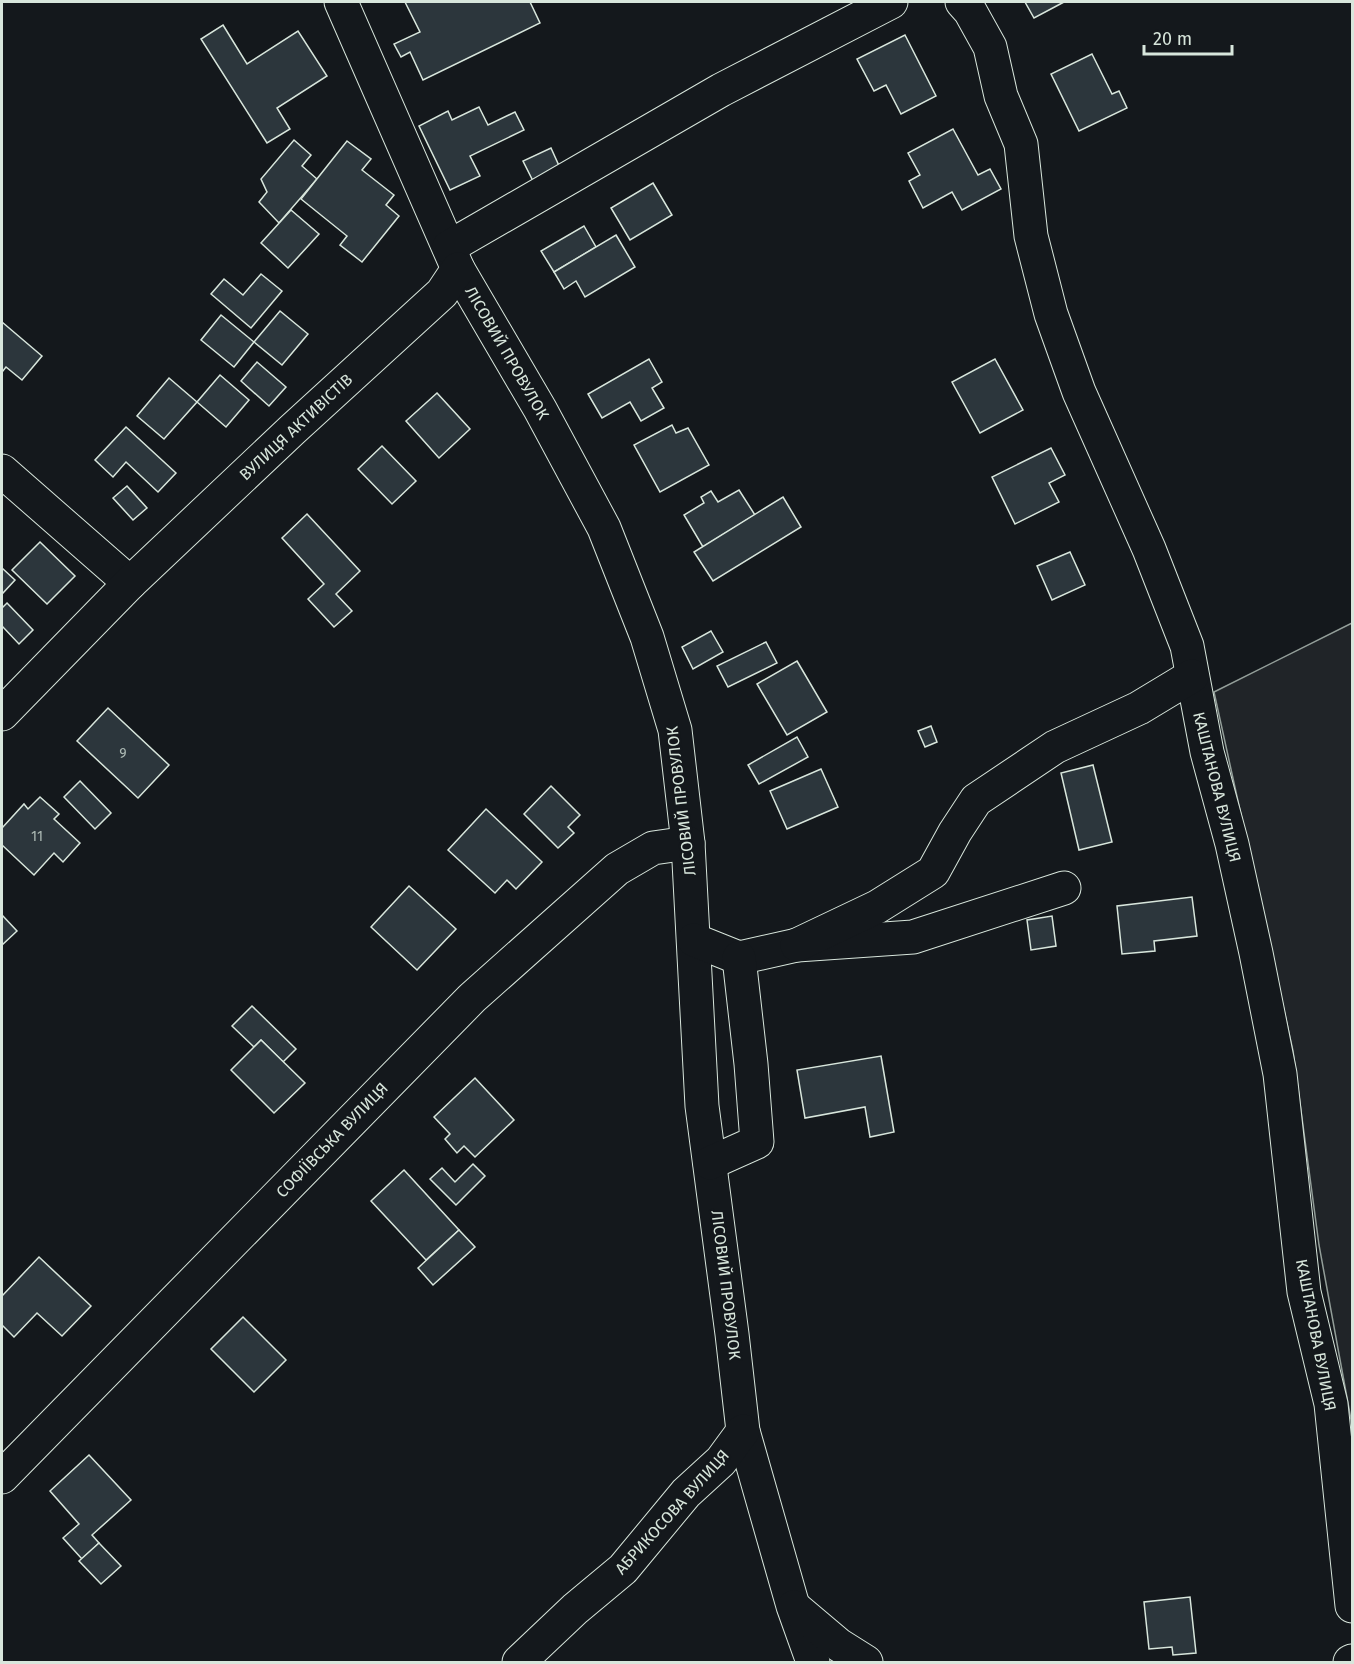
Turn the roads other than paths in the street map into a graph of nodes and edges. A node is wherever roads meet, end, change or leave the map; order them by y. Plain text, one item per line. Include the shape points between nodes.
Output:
1 (341, 2) edge
2 (891, 2) edge
3 (962, 2) edge
4 (453, 258) junction
5 (2, 471) edge
6 (130, 583) junction
7 (1192, 676) junction
8 (2, 714) edge
9 (688, 843) junction
10 (1064, 888) dead end
11 (694, 940) junction
12 (797, 945) junction
13 (739, 958) junction
14 (710, 1163) junction
15 (743, 1431) junction
16 (2, 1477) edge
17 (793, 1606) junction
18 (1353, 1606) edge
19 (519, 1662) edge
20 (813, 1662) edge
21 (866, 1662) edge

1 - 4 street, ЛІСОВИЙ ПРОВУЛОК
2 - 4 street via 722,90
3 - 7 street, КАШТАНОВА ВУЛИЦЯ via 990,47 1001,96 1021,144 1031,236 1051,314 1079,392 1187,646
4 - 6 street, ВУЛИЦЯ АКТИВІСТІВ via 442,293
4 - 9 street, ЛІСОВИЙ ПРОВУЛОК via 609,539 647,637 675,730
5 - 6 street
6 - 8 street, ВУЛИЦЯ АКТИВІСТІВ
7 - 12 street via 1139,708 1055,747 976,800 933,872 877,907
7 - 18 street, КАШТАНОВА ВУЛИЦЯ via 1280,1074 1304,1292 1331,1404
9 - 11 street, ЛІСОВИЙ ПРОВУЛОК
9 - 16 street, СОФІЇВСЬКА ВУЛИЦЯ via 654,848 616,869 472,998
10 - 12 street via 913,937
11 - 13 street
11 - 14 street, ЛІСОВИЙ ПРОВУЛОК via 702,1106
12 - 13 street
13 - 14 street via 757,1142
14 - 15 street, ЛІСОВИЙ ПРОВУЛОК
15 - 17 street, ЛІСОВИЙ ПРОВУЛОК
15 - 19 street, АБРИКОСОВА ВУЛИЦЯ via 721,1461 686,1493 623,1569
17 - 20 street, ЛІСОВИЙ ПРОВУЛОК
17 - 21 street

